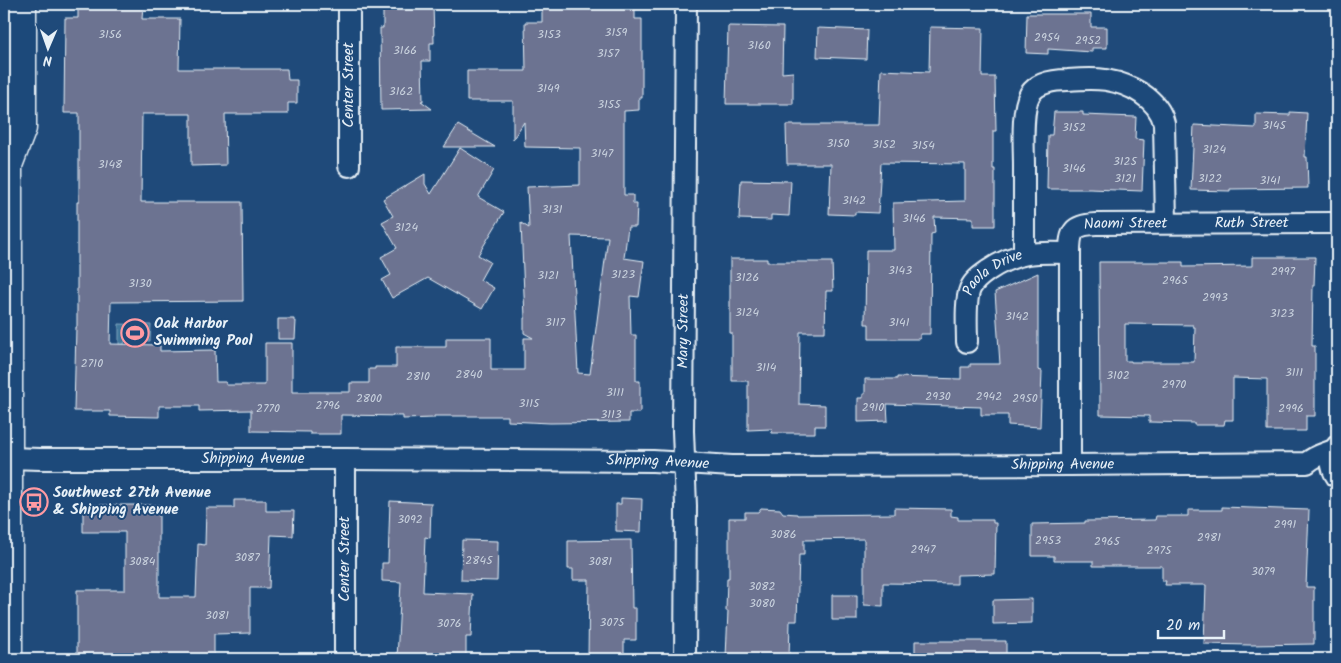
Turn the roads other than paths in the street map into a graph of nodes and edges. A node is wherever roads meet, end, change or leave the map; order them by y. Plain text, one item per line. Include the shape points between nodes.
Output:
1 (22, 4) edge
2 (349, 4) edge
3 (686, 4) edge
4 (5, 161) edge
5 (349, 166) dead end
6 (1166, 223) junction
7 (1337, 223) edge
8 (1070, 253) junction
9 (1024, 254) junction
10 (967, 342) dead end
11 (1336, 448) edge
12 (8, 458) junction
13 (345, 459) junction
14 (684, 463) junction
15 (1307, 463) junction
16 (1070, 465) junction
17 (1336, 476) edge
18 (6, 561) edge
19 (8, 659) edge
20 (345, 659) edge
21 (685, 659) edge

1 - 4 main road via 22,128
2 - 5 street, Center Street
3 - 14 street, Mary Street
4 - 12 main road
6 - 7 street, Ruth Street
6 - 8 street, Naomi Street via 1082,226 1072,234
6 - 9 street, Naomi Street via 1164,123 1153,102 1137,91 1106,80 1049,81 1030,94 1025,115
8 - 9 street, Paola Drive
8 - 16 street, Naomi Street
9 - 10 street, Paola Drive via 1004,261 976,280 970,288
11 - 15 street, Shipping Avenue via 1312,457
11 - 17 street via 1332,462
12 - 13 street, Shipping Avenue
12 - 18 main road
13 - 14 street, Shipping Avenue
13 - 20 street, Center Street
14 - 16 street, Shipping Avenue via 732,466
14 - 21 street, Mary Street
15 - 16 street, Shipping Avenue
15 - 17 street, Shipping Avenue via 1311,470
18 - 19 main road

